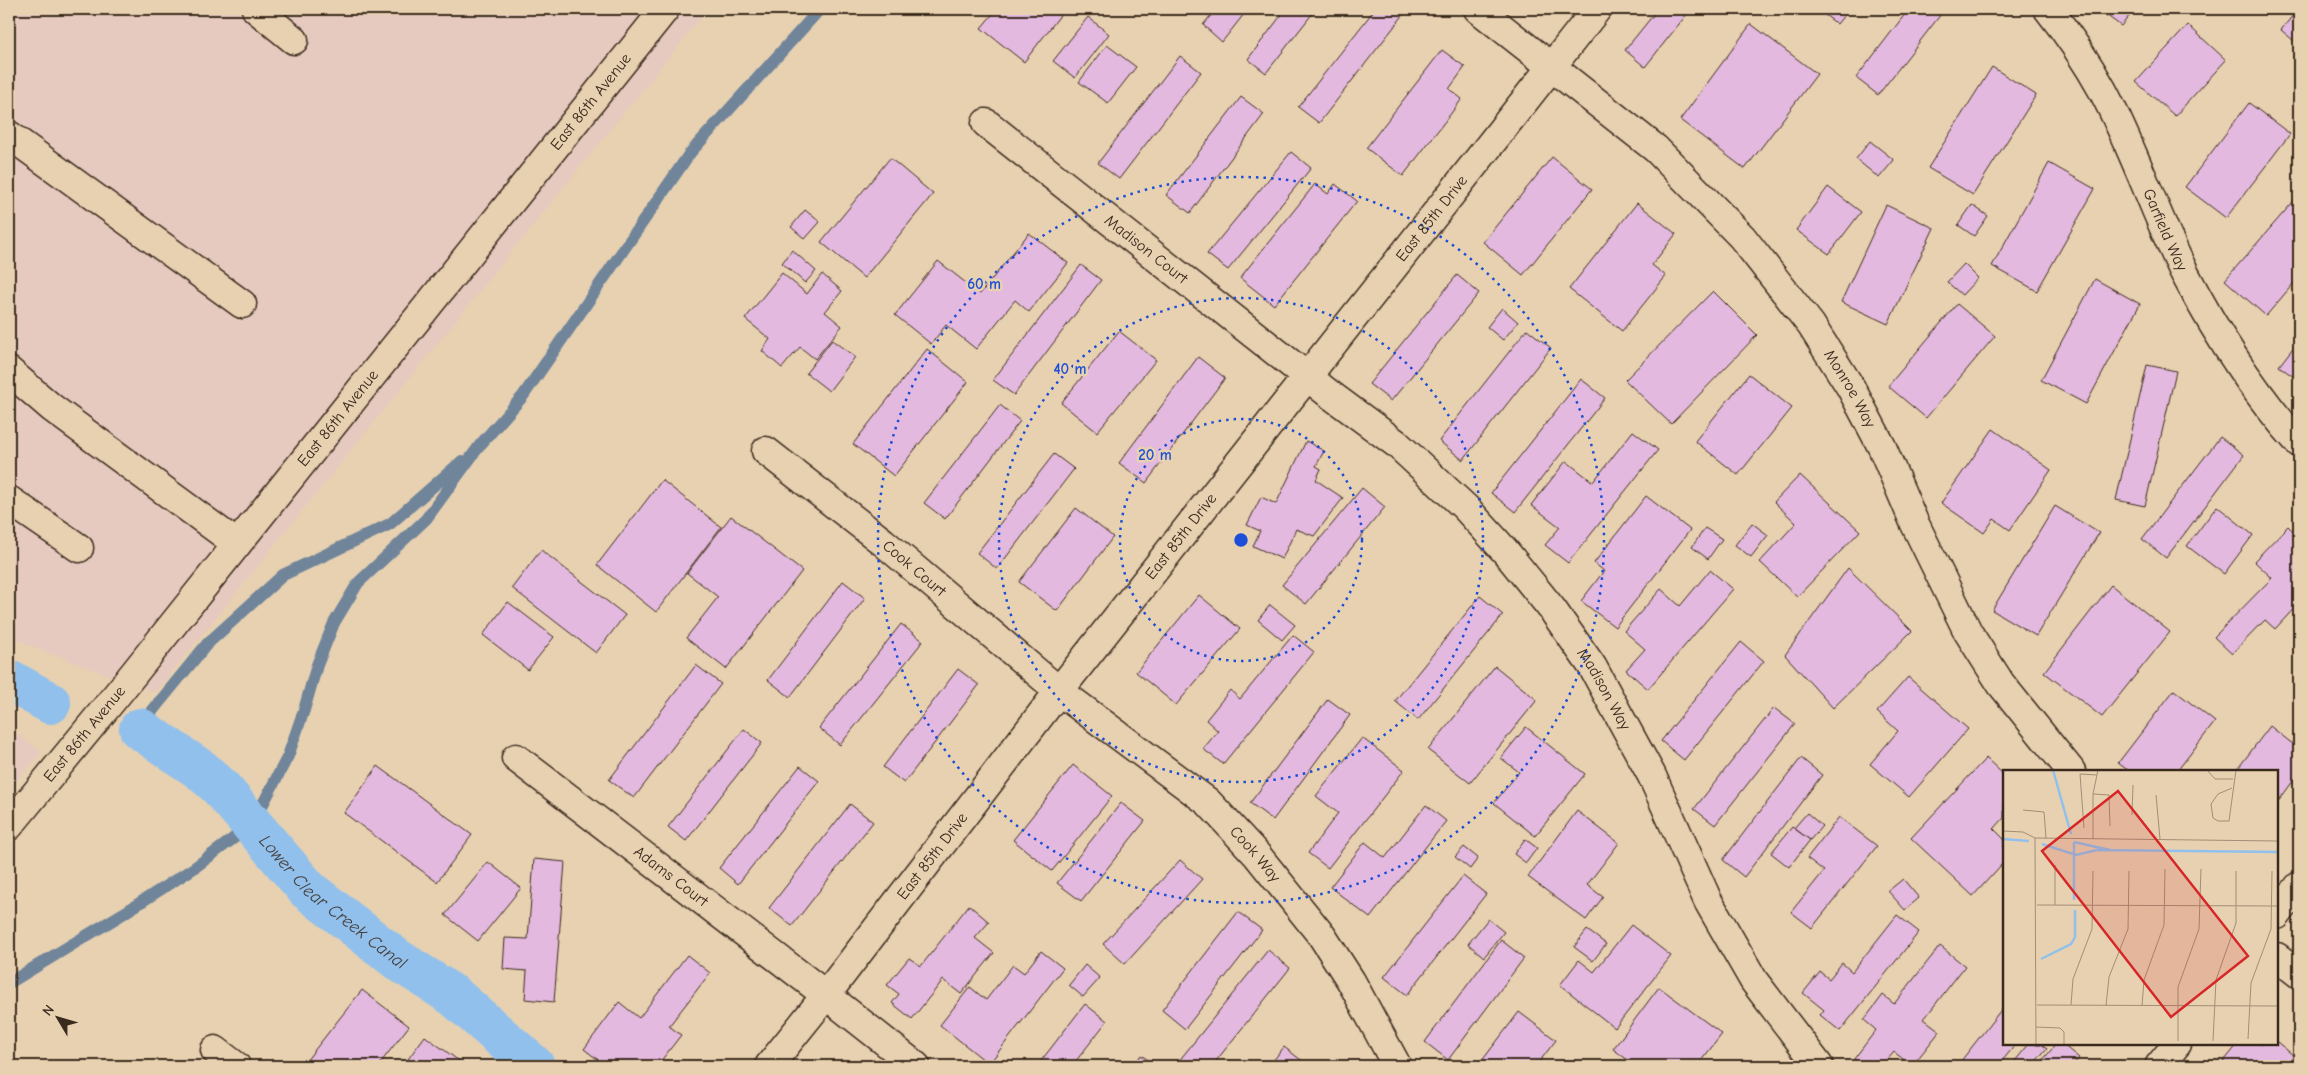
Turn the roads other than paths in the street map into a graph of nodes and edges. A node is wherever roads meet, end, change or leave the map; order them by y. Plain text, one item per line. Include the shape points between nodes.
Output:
1 (256, 9) edge
2 (665, 9) edge
3 (1478, 9) edge
4 (1597, 9) edge
5 (2048, 9) edge
6 (294, 40) dead end
7 (1550, 67) junction
8 (986, 123) dead end
9 (9, 134) edge
10 (242, 304) dead end
11 (9, 371) edge
12 (1306, 376) junction
13 (2299, 443) edge
14 (766, 451) dead end
15 (9, 500) edge
16 (237, 544) junction
17 (79, 548) dead end
18 (1059, 690) junction
19 (516, 758) dead end
20 (2070, 770) edge
21 (9, 826) edge
22 (2299, 886) edge
23 (2278, 914) edge
24 (2278, 958) edge
25 (2299, 974) edge
26 (826, 995) junction
27 (2176, 1045) edge
28 (215, 1050) dead end
29 (236, 1066) edge
30 (768, 1066) edge
31 (916, 1066) edge
32 (1397, 1066) edge
33 (1819, 1066) edge
34 (2159, 1066) edge

1 - 6 street
2 - 16 street, East 86th Avenue
3 - 7 street, Monroe Way
4 - 7 street, East 85th Drive
5 - 13 street, Garfield Way via 2103,91 2185,274 2258,391
7 - 12 street, East 85th Drive
7 - 20 street, Monroe Way via 1656,149 1742,237 1811,325 1851,388 1882,447 1914,522 1968,632 2001,684
8 - 12 street, Madison Court
9 - 10 street
11 - 16 street via 52,408
12 - 18 street, East 85th Drive
12 - 33 street, Madison Way via 1397,444 1466,508 1552,609 1592,666 1652,776 1708,901 1754,981
14 - 18 street, Cook Court via 883,542
15 - 17 street
16 - 21 street, East 86th Avenue
18 - 26 street, East 85th Drive
18 - 32 street, Cook Way via 1208,802 1257,855 1322,936 1351,981
19 - 26 street, Adams Court
22 - 23 street
24 - 25 street
26 - 30 street, East 85th Drive
26 - 31 street, Adams Court
27 - 34 street
28 - 29 street

